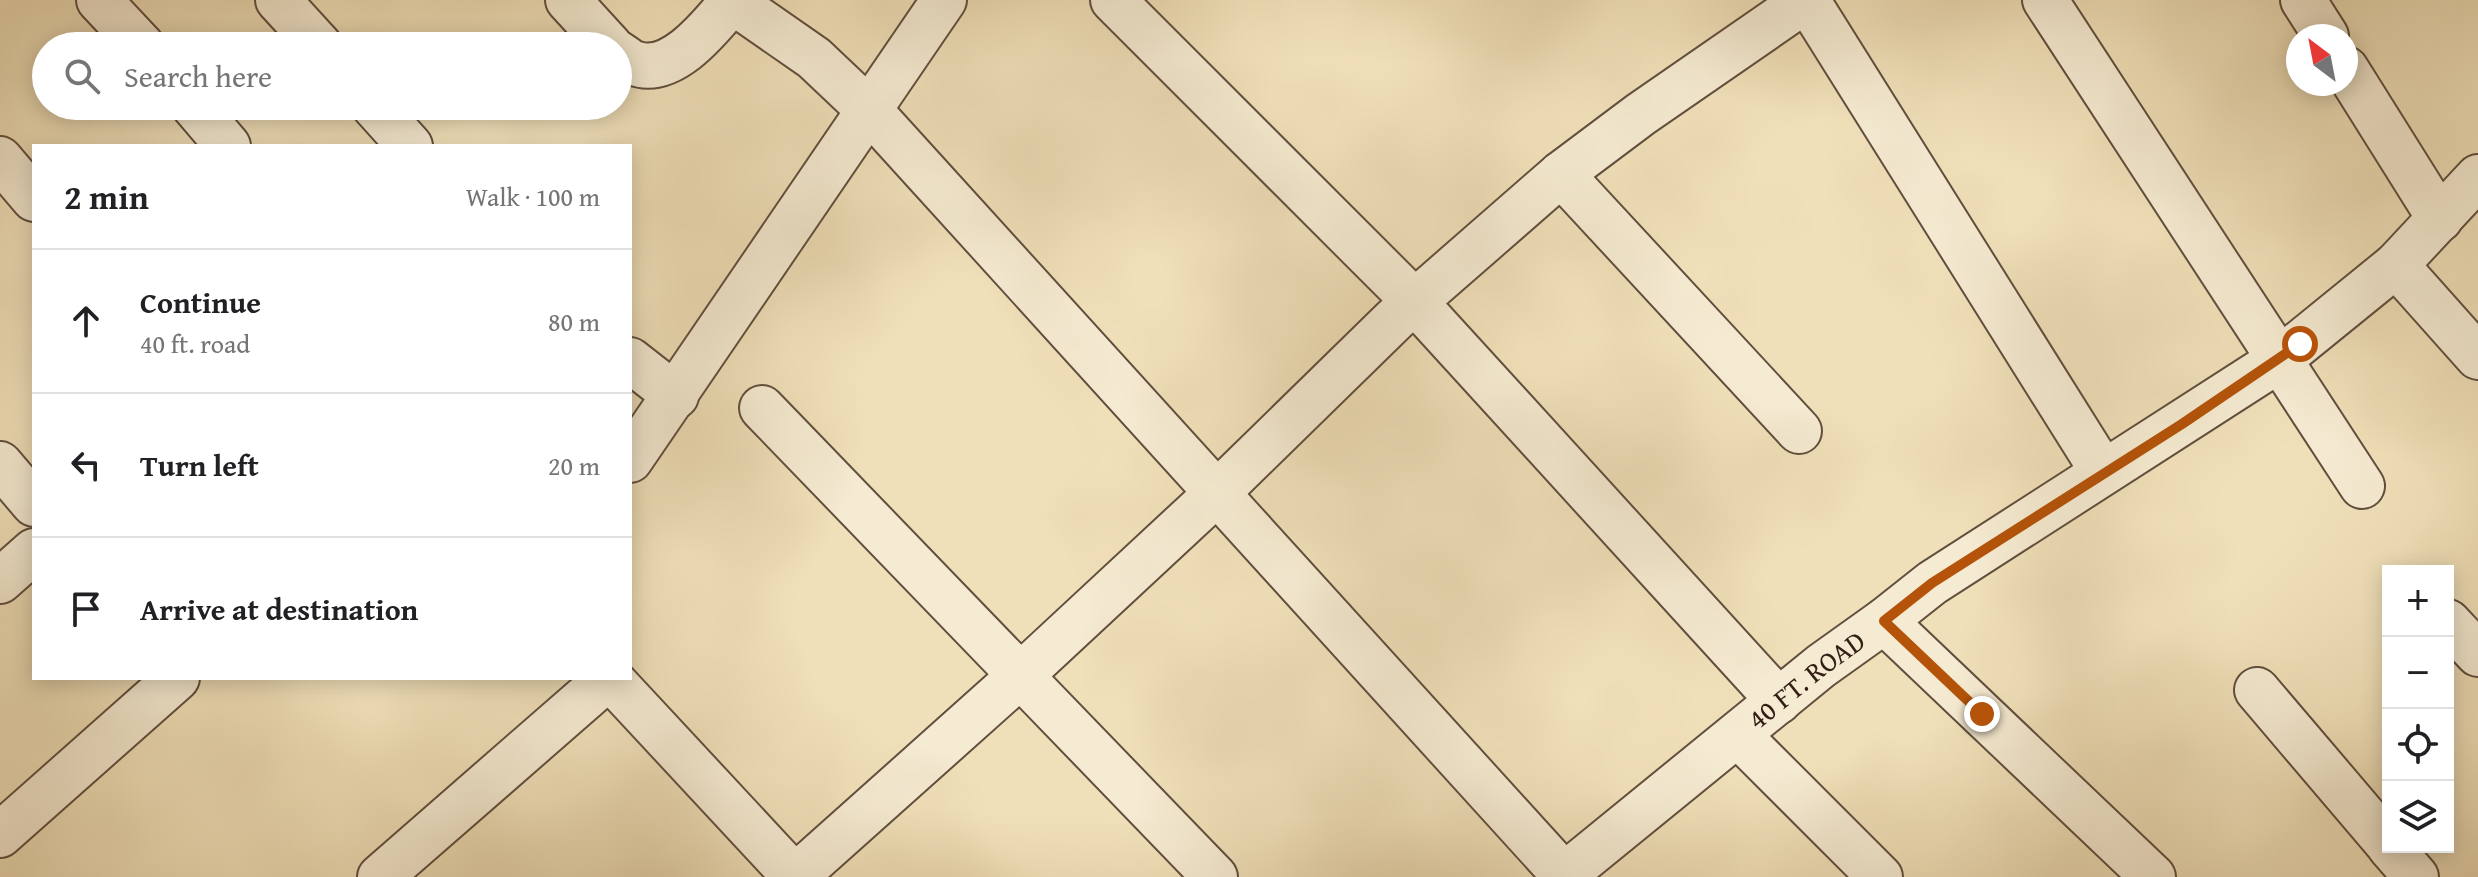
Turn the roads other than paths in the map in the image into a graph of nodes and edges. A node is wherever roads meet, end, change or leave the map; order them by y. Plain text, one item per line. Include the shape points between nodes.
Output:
1 (99, 0) edge
2 (278, 0) edge
3 (568, 0) edge
4 (944, 0) edge
5 (1113, 0) edge
6 (1807, 0) edge
7 (2045, 0) edge
8 (2303, 0) edge
9 (733, 1) edge
10 (2318, 24) edge
11 (129, 32) edge
12 (307, 32) edge
13 (597, 32) edge
14 (632, 62) edge
15 (2358, 88) edge
16 (870, 111) junction
17 (206, 120) edge
18 (387, 120) edge
19 (226, 144) edge
20 (408, 144) edge
21 (0, 159) edge
22 (1561, 174) junction
23 (2478, 177) edge
24 (32, 197) edge
25 (2440, 219) junction
26 (2396, 265) junction
27 (1415, 302) junction
28 (2478, 357) edge
29 (2279, 360) junction
30 (632, 362) edge
31 (676, 396) junction
32 (762, 408) dead end
33 (1799, 431) dead end
34 (632, 457) edge
35 (0, 464) edge
36 (2103, 472) junction
37 (2362, 486) dead end
38 (1218, 492) junction
39 (32, 502) edge
40 (32, 553) edge
41 (0, 581) edge
42 (1884, 621) junction
43 (2454, 628) edge
44 (2478, 654) edge
45 (1021, 675) junction
46 (175, 680) edge
47 (607, 680) edge
48 (611, 680) edge
49 (2257, 690) dead end
50 (1779, 701) junction
51 (1738, 735) junction
52 (0, 835) edge
53 (2382, 838) edge
54 (2395, 853) edge
55 (1583, 871) edge
56 (390, 874) edge
57 (795, 877) edge
58 (1215, 877) edge
59 (1880, 877) edge
60 (2153, 877) edge
61 (2416, 877) edge

1 - 11 street
2 - 12 street
3 - 13 street
4 - 16 street
5 - 27 street
6 - 22 street
6 - 36 street
7 - 29 street
8 - 10 street
9 - 14 street via 679,56 657,65
9 - 16 street via 814,58
15 - 25 street
16 - 31 street
16 - 38 street
17 - 19 street
18 - 20 street
21 - 24 street
22 - 27 street
22 - 33 street
23 - 25 street, 40 FT. ROAD
25 - 26 street, 40 FT. ROAD
26 - 28 street
26 - 29 street, 40 FT. ROAD
27 - 38 street
27 - 50 street
29 - 36 street, 40 FT. ROAD
29 - 37 street
30 - 31 street
31 - 34 street
32 - 45 street
35 - 39 street
36 - 42 street, 40 FT. ROAD via 1932,583
38 - 45 street
38 - 55 street
40 - 41 street
42 - 50 street, 40 FT. ROAD
42 - 60 street
43 - 44 street
45 - 57 street
45 - 58 street
46 - 52 street
47 - 56 street
48 - 57 street
49 - 53 street
50 - 51 street, 40 FT. ROAD
51 - 55 street, 40 FT. ROAD
51 - 59 street
54 - 61 street

